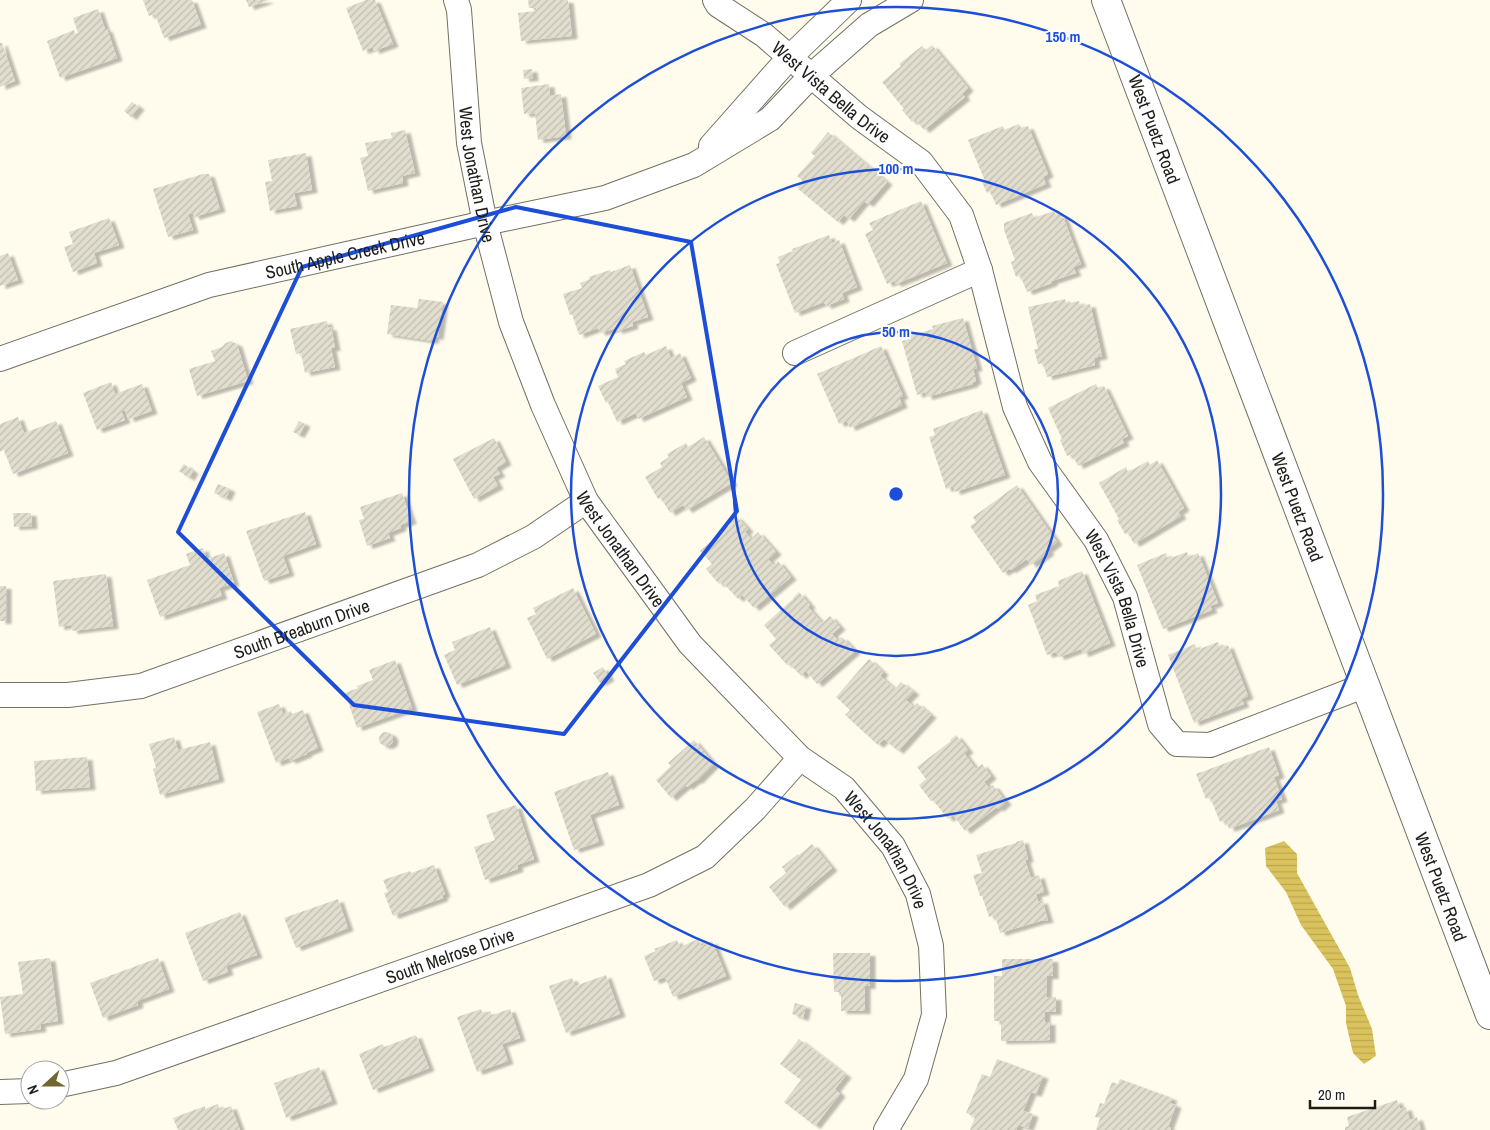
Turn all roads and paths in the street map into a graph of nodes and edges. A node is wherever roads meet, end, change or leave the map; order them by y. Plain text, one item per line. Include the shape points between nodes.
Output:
1 (456, 0) edge
2 (715, 0) edge
3 (849, 0) edge
4 (911, 0) edge
5 (1106, 0) edge
6 (789, 58) junction
7 (811, 76) junction
8 (694, 166) junction
9 (485, 222) junction
10 (980, 270) junction
11 (795, 353) dead end
12 (0, 359) edge
13 (586, 501) junction
14 (1366, 685) junction
15 (0, 695) edge
16 (800, 758) junction
17 (1490, 1015) edge
18 (70, 1083) edge
19 (20, 1091) edge
20 (0, 1092) edge
21 (886, 1130) edge

1 - 9 street, West Jonathan Drive via 469,143
2 - 6 street, West Vista Bella Drive via 718,6 764,35
3 - 6 street, South Apple Creek Drive
4 - 7 street, South Apple Creek Drive via 869,25
5 - 14 street, West Puetz Road
6 - 7 street, West Vista Bella Drive
6 - 8 street, South Apple Creek Drive
7 - 8 street, South Apple Creek Drive via 770,119
7 - 10 street, West Vista Bella Drive via 859,117 921,162 961,215
8 - 9 street, South Apple Creek Drive via 605,198
9 - 12 street, South Apple Creek Drive via 208,285
9 - 13 street, West Jonathan Drive via 511,322 543,405
10 - 11 street
10 - 14 street, West Vista Bella Drive via 1014,406 1040,462 1096,540 1125,597 1160,724 1177,744 1210,745
13 - 15 street, South Breaburn Drive via 533,537 478,565 141,686 68,695
13 - 16 street, West Jonathan Drive via 690,644
14 - 17 street, West Puetz Road
16 - 18 street, South Melrose Drive via 755,809 705,857 649,885 116,1072
16 - 21 street, West Jonathan Drive via 844,788 893,846 918,894 931,946 934,1015 916,1079
19 - 20 street

